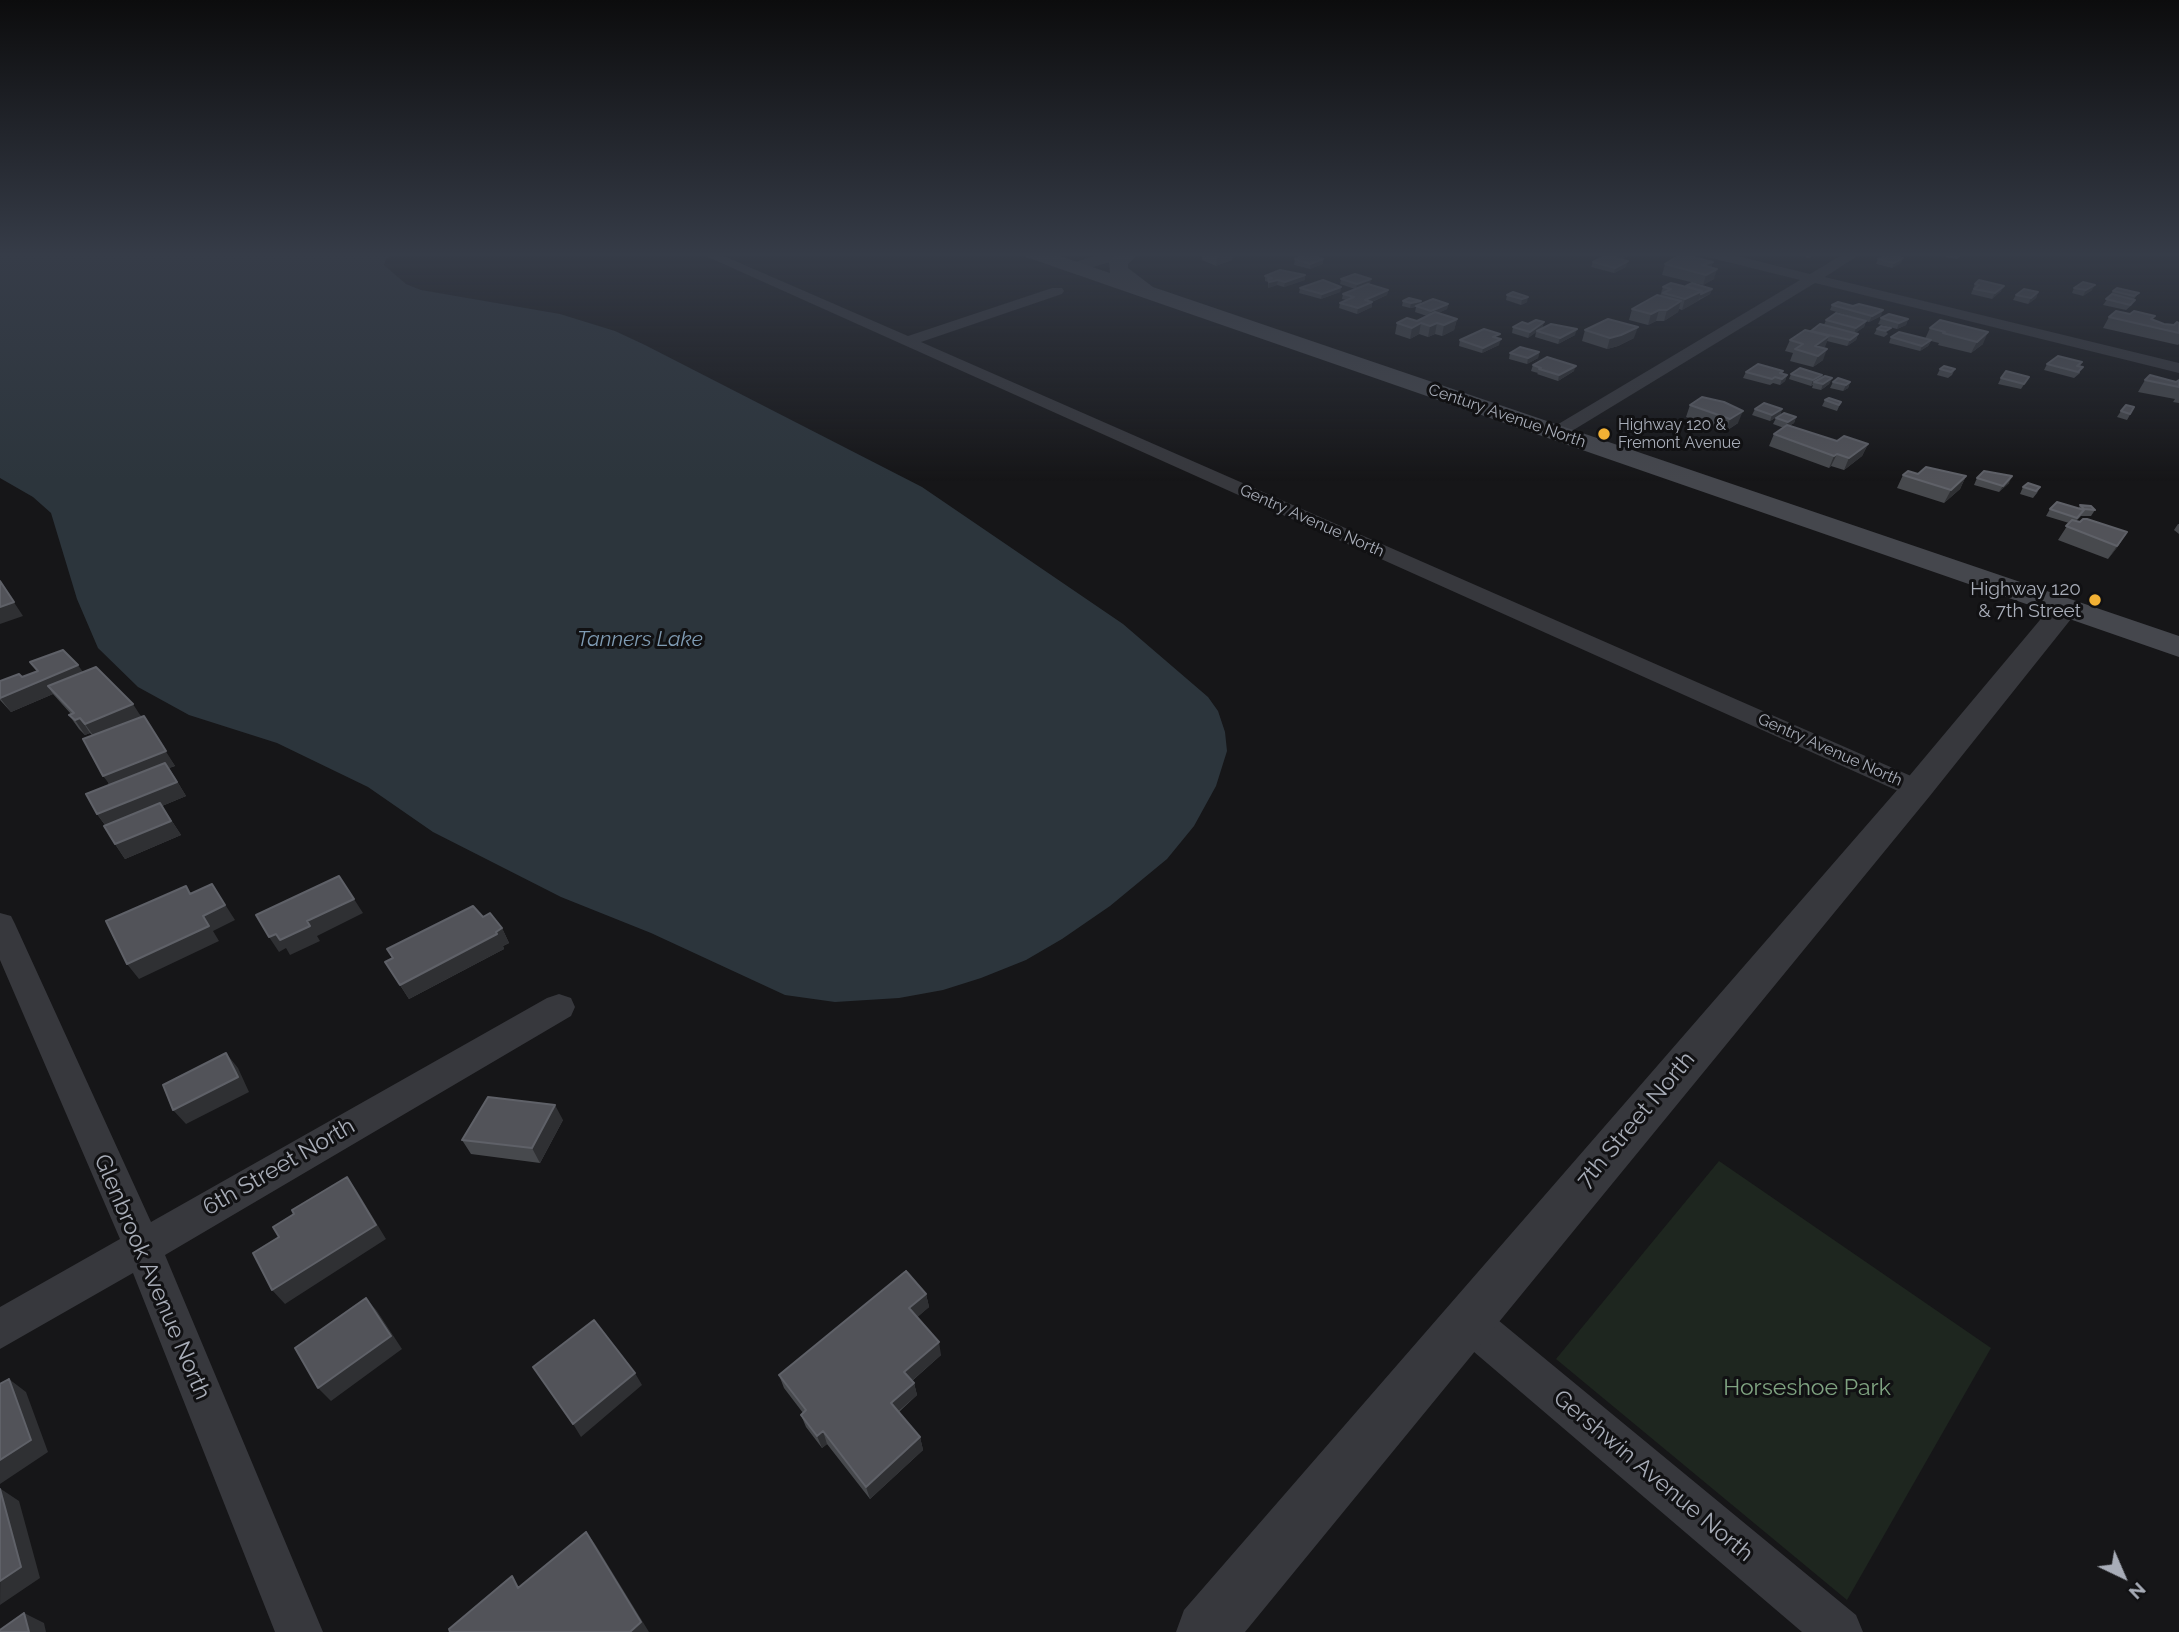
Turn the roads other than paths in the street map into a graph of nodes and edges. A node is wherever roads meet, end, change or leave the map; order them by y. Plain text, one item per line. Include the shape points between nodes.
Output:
1 (878, 329) edge
2 (945, 329) edge
3 (1253, 329) edge
4 (1730, 329) edge
5 (2022, 329) edge
6 (907, 342) junction
7 (2179, 368) edge
8 (1556, 433) junction
9 (2065, 608) junction
10 (2179, 647) edge
11 (1917, 789) junction
12 (0, 924) edge
13 (559, 1007) dead end
14 (142, 1246) junction
15 (1467, 1320) junction
16 (0, 1329) edge
17 (299, 1632) edge
18 (1206, 1632) edge
19 (1839, 1632) edge

1 - 6 street, Gentry Avenue North
2 - 6 street
3 - 8 main road, Century Avenue North
4 - 8 street
5 - 7 street
6 - 11 street, Gentry Avenue North
8 - 9 main road, Century Avenue North
9 - 10 main road, Century Avenue North
9 - 11 street, 7th Street North
11 - 15 street, 7th Street North
12 - 14 street, Glenbrook Avenue North
13 - 14 street, 6th Street North
14 - 16 street, 6th Street North
14 - 17 street, Glenbrook Avenue North
15 - 18 street, 7th Street North
15 - 19 street, Gershwin Avenue North

